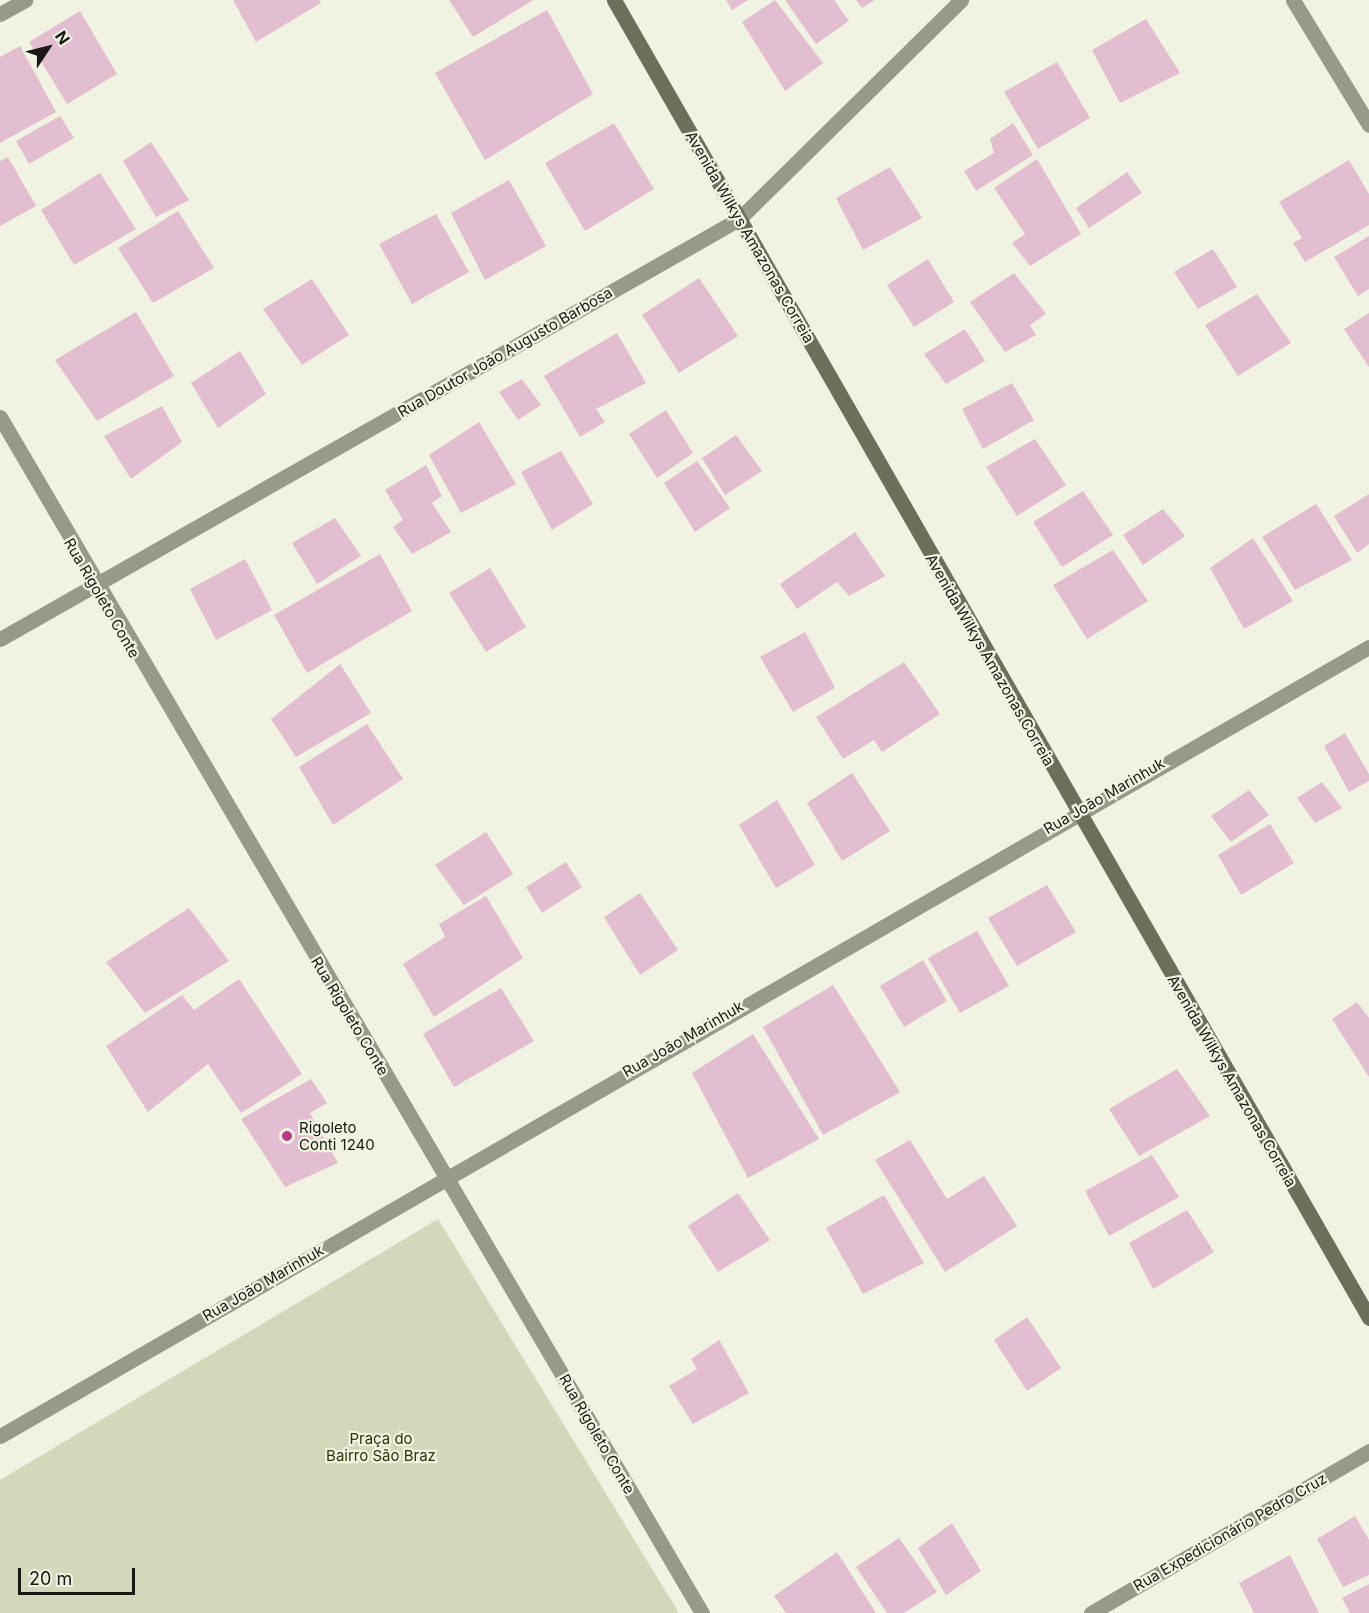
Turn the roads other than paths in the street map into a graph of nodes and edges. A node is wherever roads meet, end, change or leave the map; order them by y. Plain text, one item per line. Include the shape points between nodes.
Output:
1 (25, 0) edge
2 (614, 0) edge
3 (961, 0) edge
4 (1293, 0) edge
5 (0, 14) edge
6 (1369, 125) edge
7 (739, 219) junction
8 (0, 417) edge
9 (94, 585) junction
10 (0, 639) edge
11 (1369, 647) edge
12 (1076, 812) junction
13 (445, 1176) junction
14 (1369, 1318) edge
15 (0, 1436) edge
16 (1369, 1451) edge
17 (702, 1613) edge
18 (1091, 1613) edge

1 - 5 street
2 - 7 street, Avenida Wilkys Amazonas Correia
3 - 7 street, Rua Doutor João Augusto Barbosa
4 - 6 street
7 - 9 street, Rua Doutor João Augusto Barbosa
7 - 12 street, Avenida Wilkys Amazonas Correia
8 - 9 street, Rua Rigoleto Conte
9 - 10 street, Rua Doutor João Augusto Barbosa
9 - 13 street, Rua Rigoleto Conte
11 - 12 street, Rua João Marinhuk
12 - 13 street, Rua João Marinhuk
12 - 14 street, Avenida Wilkys Amazonas Correia
13 - 15 street, Rua João Marinhuk
13 - 17 street, Rua Rigoleto Conte
16 - 18 street, Rua Expedicionário Pedro Cruz

